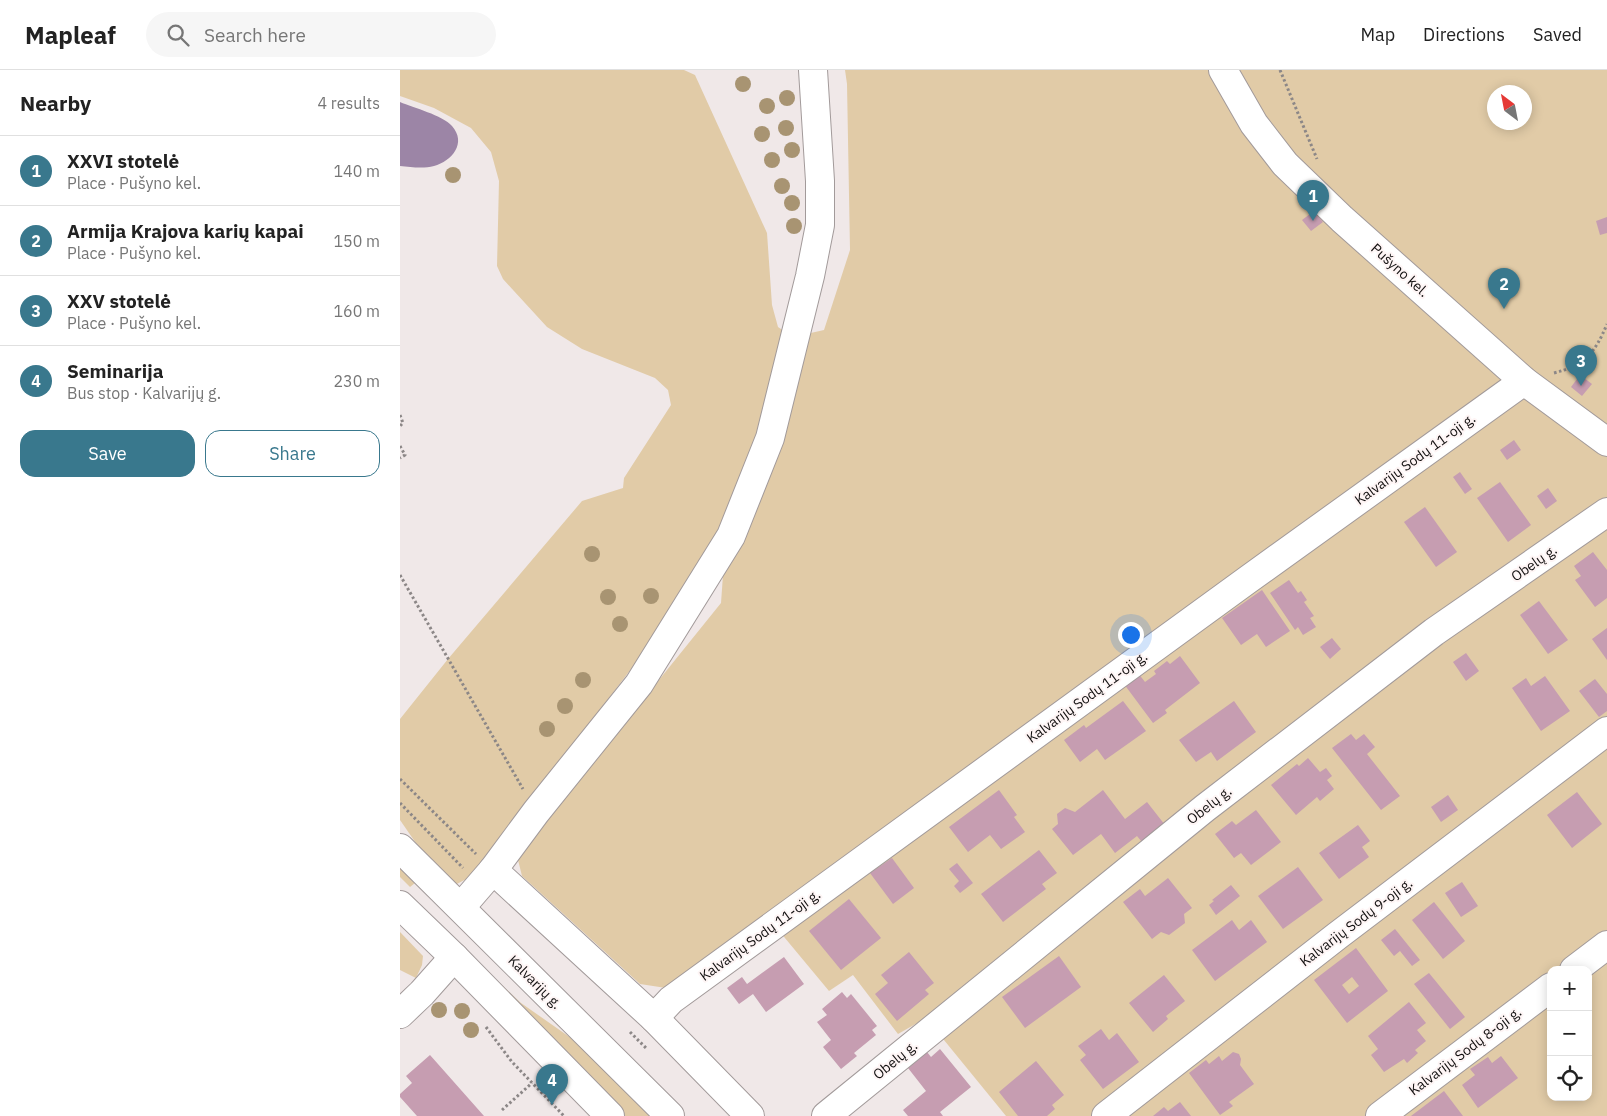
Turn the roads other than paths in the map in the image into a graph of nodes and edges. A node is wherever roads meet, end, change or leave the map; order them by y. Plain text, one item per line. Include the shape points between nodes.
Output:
1 (813, 70) edge
2 (1223, 70) edge
3 (1524, 381) junction
4 (1607, 442) edge
5 (1607, 512) edge
6 (1607, 731) edge
7 (400, 848) edge
8 (493, 870) junction
9 (400, 906) edge
10 (461, 907) junction
11 (481, 928) junction
12 (1607, 945) edge
13 (454, 957) junction
14 (1579, 966) edge
15 (1547, 990) edge
16 (400, 1014) edge
17 (654, 1018) junction
18 (610, 1116) edge
19 (670, 1116) edge
20 (750, 1116) edge
21 (826, 1116) edge
22 (1106, 1116) edge
23 (1380, 1116) edge

1 - 8 street via 820,225 770,438 731,536 639,684
2 - 3 street, Pušyno kel. via 1254,124 1285,164
3 - 4 street, Pušyno kel.
3 - 17 street, Kalvarijų Sodų 11-oji g. via 679,994
5 - 21 street, Obelų g. via 1434,632 1205,808
6 - 22 street, Kalvarijų Sodų 9-oji g.
7 - 10 street, Kalvarijų g.
8 - 10 street
8 - 17 street
9 - 13 street
10 - 11 street, Kalvarijų g.
11 - 13 street
11 - 19 street, Kalvarijų g.
12 - 14 street
13 - 16 street
13 - 18 street
15 - 23 street, Kalvarijų Sodų 8-oji g.
17 - 20 street

